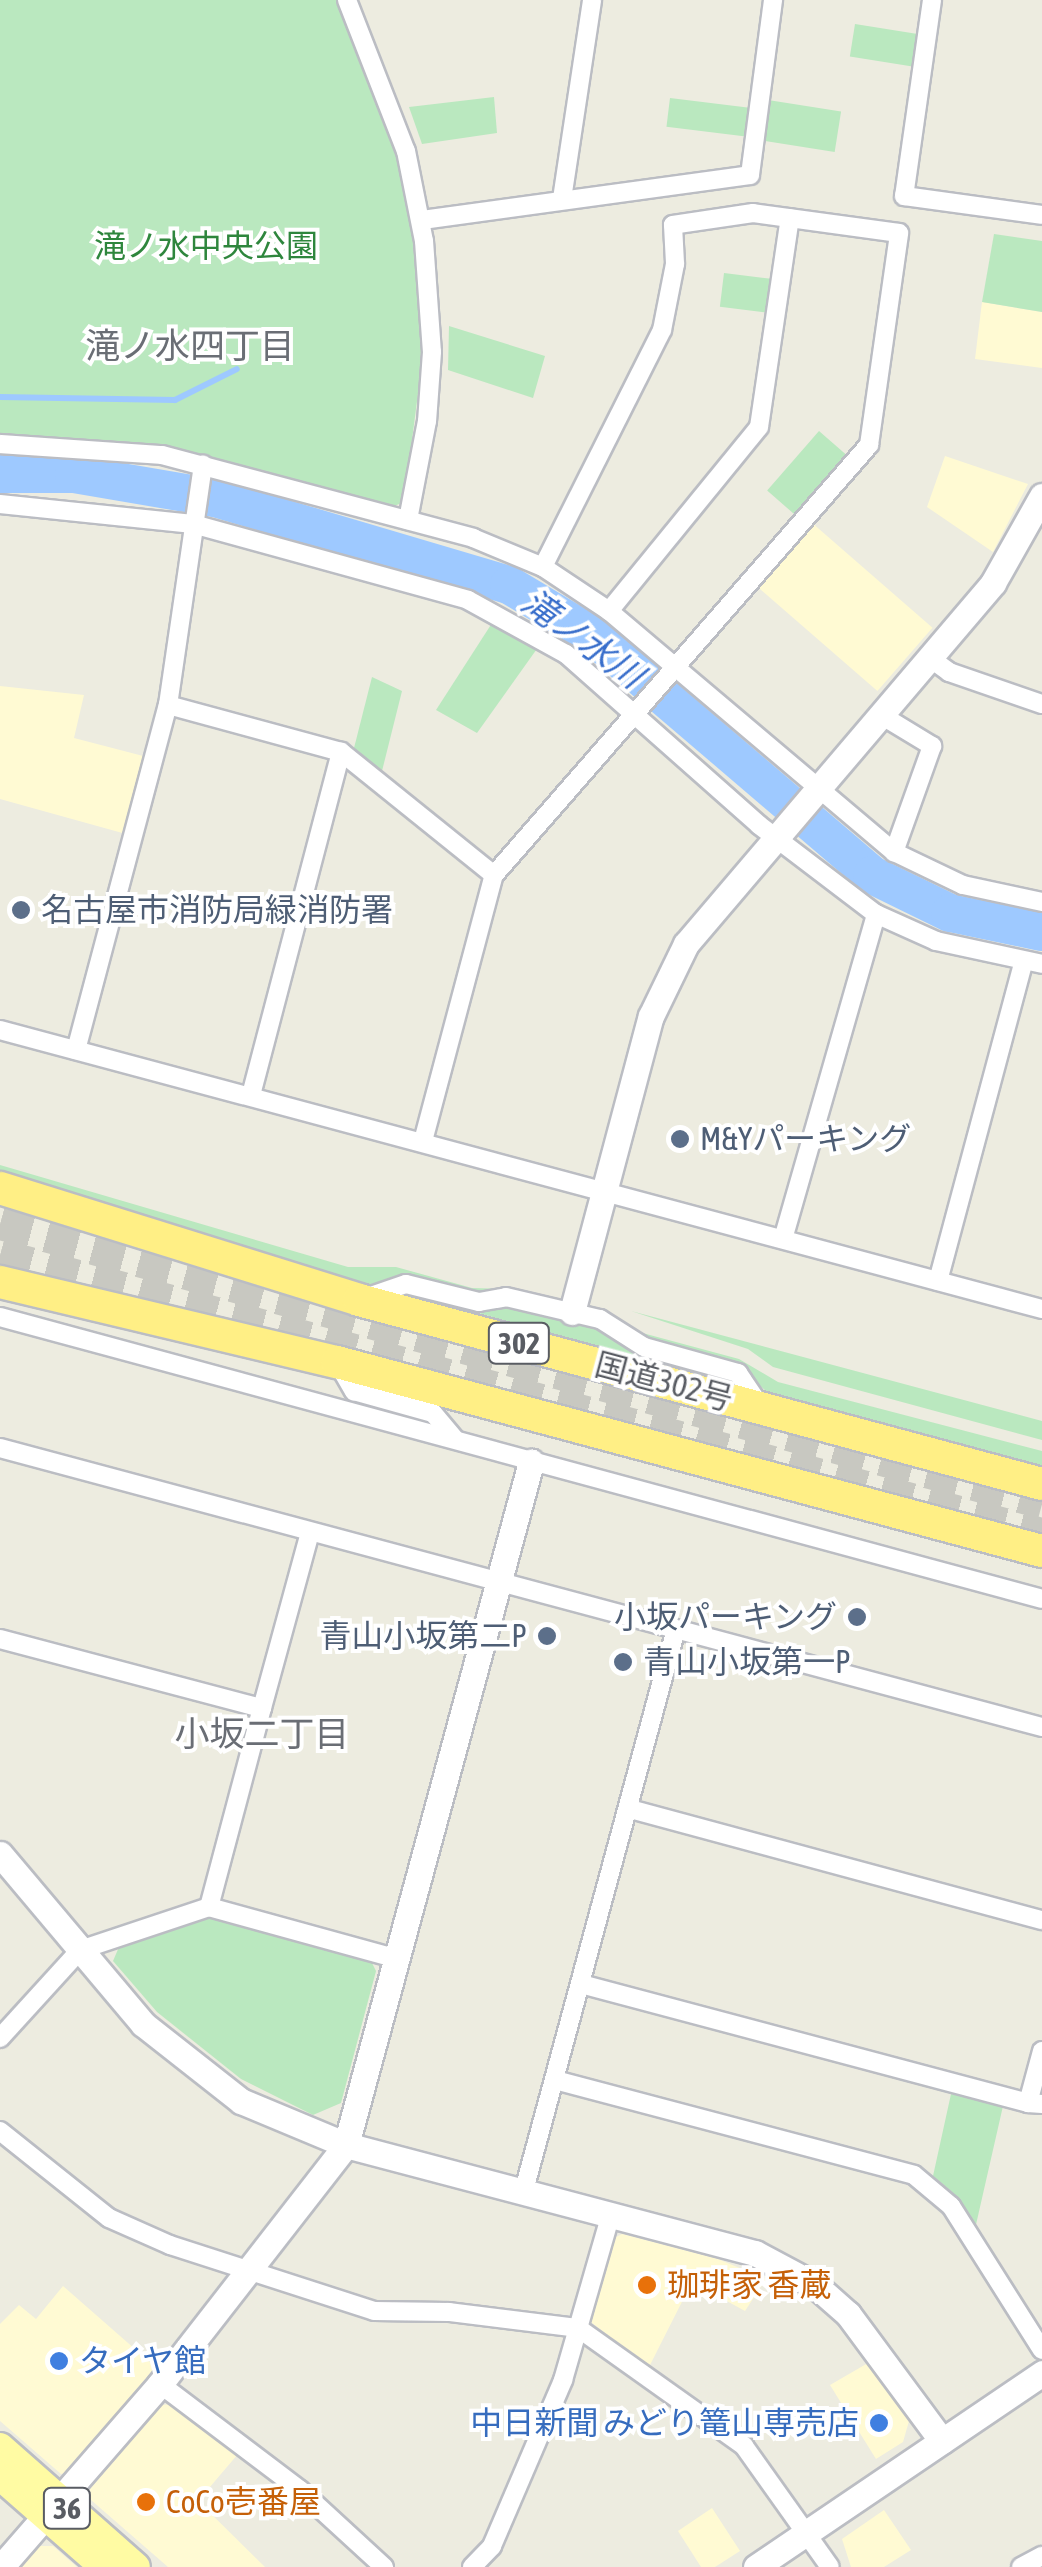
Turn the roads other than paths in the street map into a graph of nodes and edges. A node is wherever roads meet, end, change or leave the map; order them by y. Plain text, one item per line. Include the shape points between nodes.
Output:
1 (347, 0) edge
2 (592, 0) edge
3 (773, 0) edge
4 (932, 0) edge
5 (562, 199) junction
6 (1042, 215) edge
7 (790, 218) junction
8 (422, 220) junction
9 (0, 444) edge
10 (204, 465) junction
11 (1042, 496) edge
12 (0, 504) edge
13 (408, 520) junction
14 (193, 524) junction
15 (543, 567) junction
16 (610, 610) junction
17 (930, 658) junction
18 (667, 675) junction
19 (1042, 704) edge
20 (168, 705) junction
21 (634, 714) junction
22 (881, 715) junction
23 (340, 752) junction
24 (795, 813) junction
25 (894, 852) junction
26 (494, 875) junction
27 (1042, 902) edge
28 (876, 914) junction
29 (1032, 964) edge
30 (0, 1030) edge
31 (76, 1050) junction
32 (251, 1095) junction
33 (422, 1140) junction
34 (0, 1188) edge
35 (603, 1190) junction
36 (783, 1240) junction
37 (0, 1268) edge
38 (938, 1281) junction
39 (0, 1282) edge
40 (36, 1290) junction
41 (360, 1300) junction
42 (1042, 1308) edge
43 (572, 1312) junction
44 (0, 1317) edge
45 (337, 1362) junction
46 (762, 1408) junction
47 (454, 1438) junction
48 (0, 1448) edge
49 (531, 1462) junction
50 (1042, 1484) edge
51 (310, 1532) junction
52 (1042, 1551) edge
53 (500, 1582) junction
54 (1042, 1598) edge
55 (676, 1629) junction
56 (0, 1639) edge
57 (262, 1708) junction
58 (1042, 1727) edge
59 (630, 1809) junction
60 (0, 1854) edge
61 (209, 1906) junction
62 (1042, 1920) edge
63 (80, 1950) junction
64 (398, 1959) junction
65 (581, 1984) junction
66 (0, 2038) edge
67 (1042, 2051) edge
68 (555, 2080) junction
69 (1035, 2103) edge
70 (0, 2131) edge
71 (346, 2145) junction
72 (524, 2190) junction
73 (612, 2214) junction
74 (249, 2270) junction
75 (578, 2328) junction
76 (1042, 2350) edge
77 (1042, 2372) edge
78 (160, 2384) junction
79 (942, 2441) junction
80 (0, 2446) edge
81 (0, 2476) edge
82 (52, 2508) junction
83 (808, 2531) junction
84 (1042, 2556) edge
85 (0, 2567) edge
86 (104, 2567) edge
87 (136, 2567) edge
88 (384, 2567) edge
89 (472, 2567) edge
90 (756, 2567) edge
91 (830, 2567) edge
92 (1021, 2567) edge

1 - 8 street via 397,123
2 - 5 street
3 - 5 street via 750,175
4 - 6 street via 904,196
5 - 8 street
7 - 15 street via 753,213 673,226 675,264 662,330
7 - 16 street via 759,428
7 - 18 street via 899,233 869,445
8 - 13 street via 432,352
9 - 10 street via 162,455
10 - 13 street
10 - 14 street
11 - 17 street via 993,583
12 - 14 street
13 - 15 street
14 - 20 street
14 - 21 street via 468,600 566,654
15 - 16 street
16 - 18 street
17 - 19 street via 949,672
17 - 22 street
18 - 21 street
18 - 24 street
20 - 23 street
20 - 31 street
21 - 24 street
21 - 26 street
22 - 24 street
22 - 25 street via 932,746
23 - 26 street
23 - 32 street
24 - 25 street
24 - 28 street
24 - 35 street via 709,913 665,986
25 - 27 street via 963,885
26 - 33 street
28 - 29 street via 936,940
28 - 36 street
29 - 38 street
30 - 31 street
31 - 32 street
32 - 33 street
33 - 35 street
34 - 41 highway, 国道302号 / 302
35 - 36 street
35 - 43 street
36 - 38 street
37 - 40 highway
38 - 42 street
39 - 40 highway, 国道302号 / 302
40 - 45 highway, 国道302号 / 302
41 - 43 street via 406,1284 479,1302 506,1297
41 - 46 highway, 国道302号 / 302
43 - 46 street via 618,1325 644,1346 738,1374
44 - 47 street
45 - 47 street via 354,1391 433,1413
45 - 52 highway, 国道302号 / 302
46 - 50 highway, 国道302号 / 302
47 - 49 street
48 - 51 street
49 - 53 street
49 - 54 street
51 - 53 street
51 - 57 street
53 - 55 street
53 - 64 street
55 - 58 street
55 - 59 street
56 - 57 street
57 - 61 street
59 - 62 street
59 - 65 street
60 - 63 street
61 - 63 street
61 - 64 street
63 - 66 street
63 - 71 street via 143,2024 193,2068 240,2101
64 - 71 street
65 - 68 street
65 - 69 street
67 - 69 street
68 - 72 street
68 - 76 street via 914,2175 951,2206
70 - 74 street via 110,2218
71 - 72 street
71 - 74 street
72 - 73 street
73 - 75 street
73 - 79 street via 755,2253 814,2286 874,2342
74 - 75 street via 374,2311 450,2312
74 - 78 street
75 - 83 street via 744,2446
75 - 89 street via 492,2546
77 - 79 street
78 - 82 street
78 - 88 street via 300,2490
79 - 83 street
80 - 82 main road, 36
81 - 82 main road, 36
82 - 85 street
82 - 86 main road, 36
82 - 87 main road, 36
83 - 90 street
83 - 91 street
84 - 92 street

